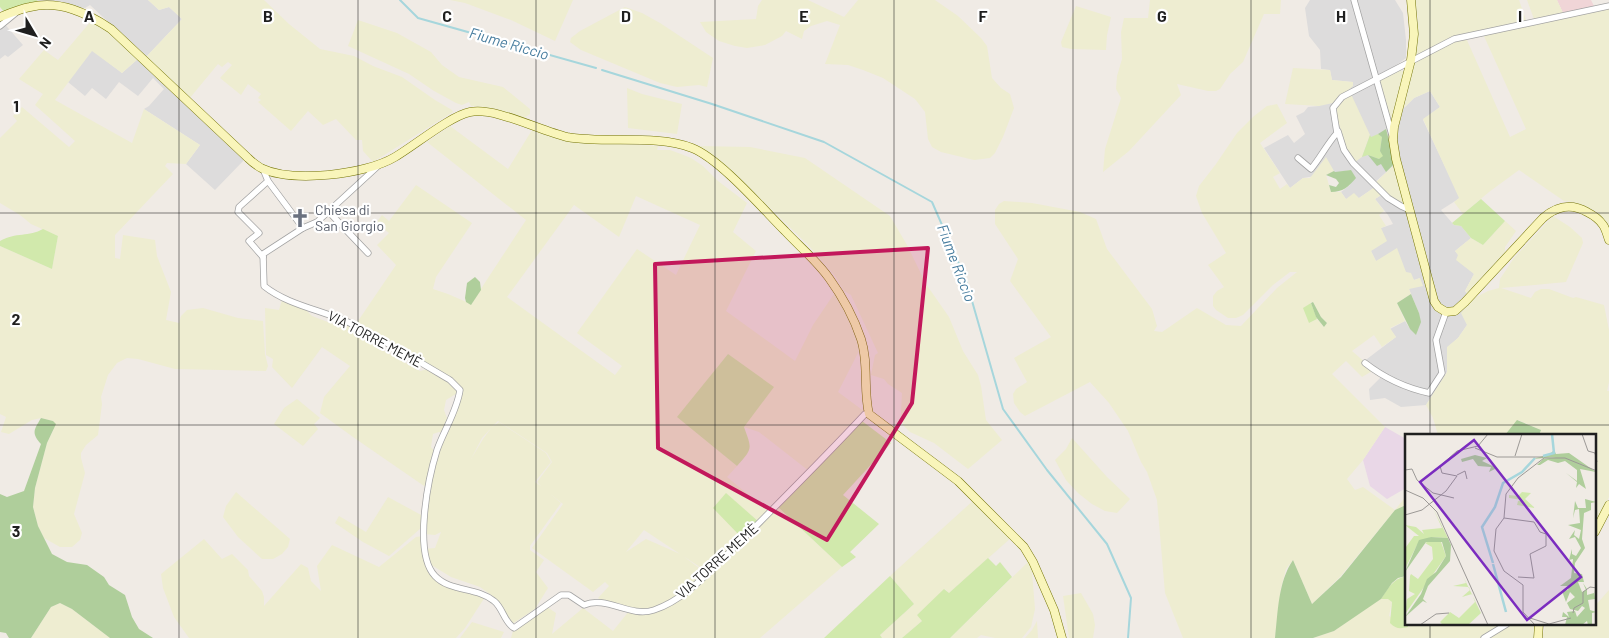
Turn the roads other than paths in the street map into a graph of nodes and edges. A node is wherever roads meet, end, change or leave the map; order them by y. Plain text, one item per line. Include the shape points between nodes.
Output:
1 (1354, 0) edge
2 (1411, 0) edge
3 (1609, 6) edge
4 (19, 10) junction
5 (0, 16) edge
6 (0, 26) edge
7 (1410, 60) junction
8 (1376, 78) junction
9 (1337, 130) junction
10 (1394, 140) junction
11 (1298, 158) dead end
12 (379, 165) junction
13 (262, 169) junction
14 (268, 181) junction
15 (1410, 210) junction
16 (328, 211) junction
17 (303, 228) junction
18 (1609, 240) edge
19 (368, 253) dead end
20 (263, 257) junction
21 (1446, 312) junction
22 (1365, 363) dead end
23 (870, 414) junction
24 (1609, 505) edge
25 (1596, 530) edge
26 (1504, 626) edge
27 (1062, 638) edge
28 (1484, 638) edge

1 - 8 street
2 - 7 street via 1414,34
3 - 7 street via 1464,36
4 - 5 street
4 - 6 street
4 - 13 street via 60,6 98,20
7 - 8 street
7 - 10 street via 1396,116
8 - 9 street via 1342,97 1336,104
8 - 10 street
9 - 11 street via 1312,168
9 - 15 street via 1353,163 1388,198
10 - 15 street
12 - 13 street via 324,175 295,175
12 - 16 street
12 - 23 street via 461,115 480,111 569,137 670,143 692,148 742,188 818,264 836,288 863,348
13 - 14 street
14 - 17 street
14 - 20 street via 238,212 259,233 249,241
15 - 21 street via 1434,301
16 - 17 street via 317,222
16 - 19 street
17 - 20 street
18 - 21 street via 1603,225 1589,213 1570,206 1552,210 1465,302
20 - 23 street, VIA TORRE MEMÈ via 264,286 273,294 351,324 450,380 460,390 437,450 430,480 425,513 425,558 429,569 441,581 494,600 514,628 561,595 569,595 584,605 602,602 643,613 672,602 780,503 865,414
21 - 22 street via 1436,340 1442,373 1429,393 1380,374
23 - 27 street via 958,481 1024,547 1034,562
24 - 25 street
26 - 28 street

